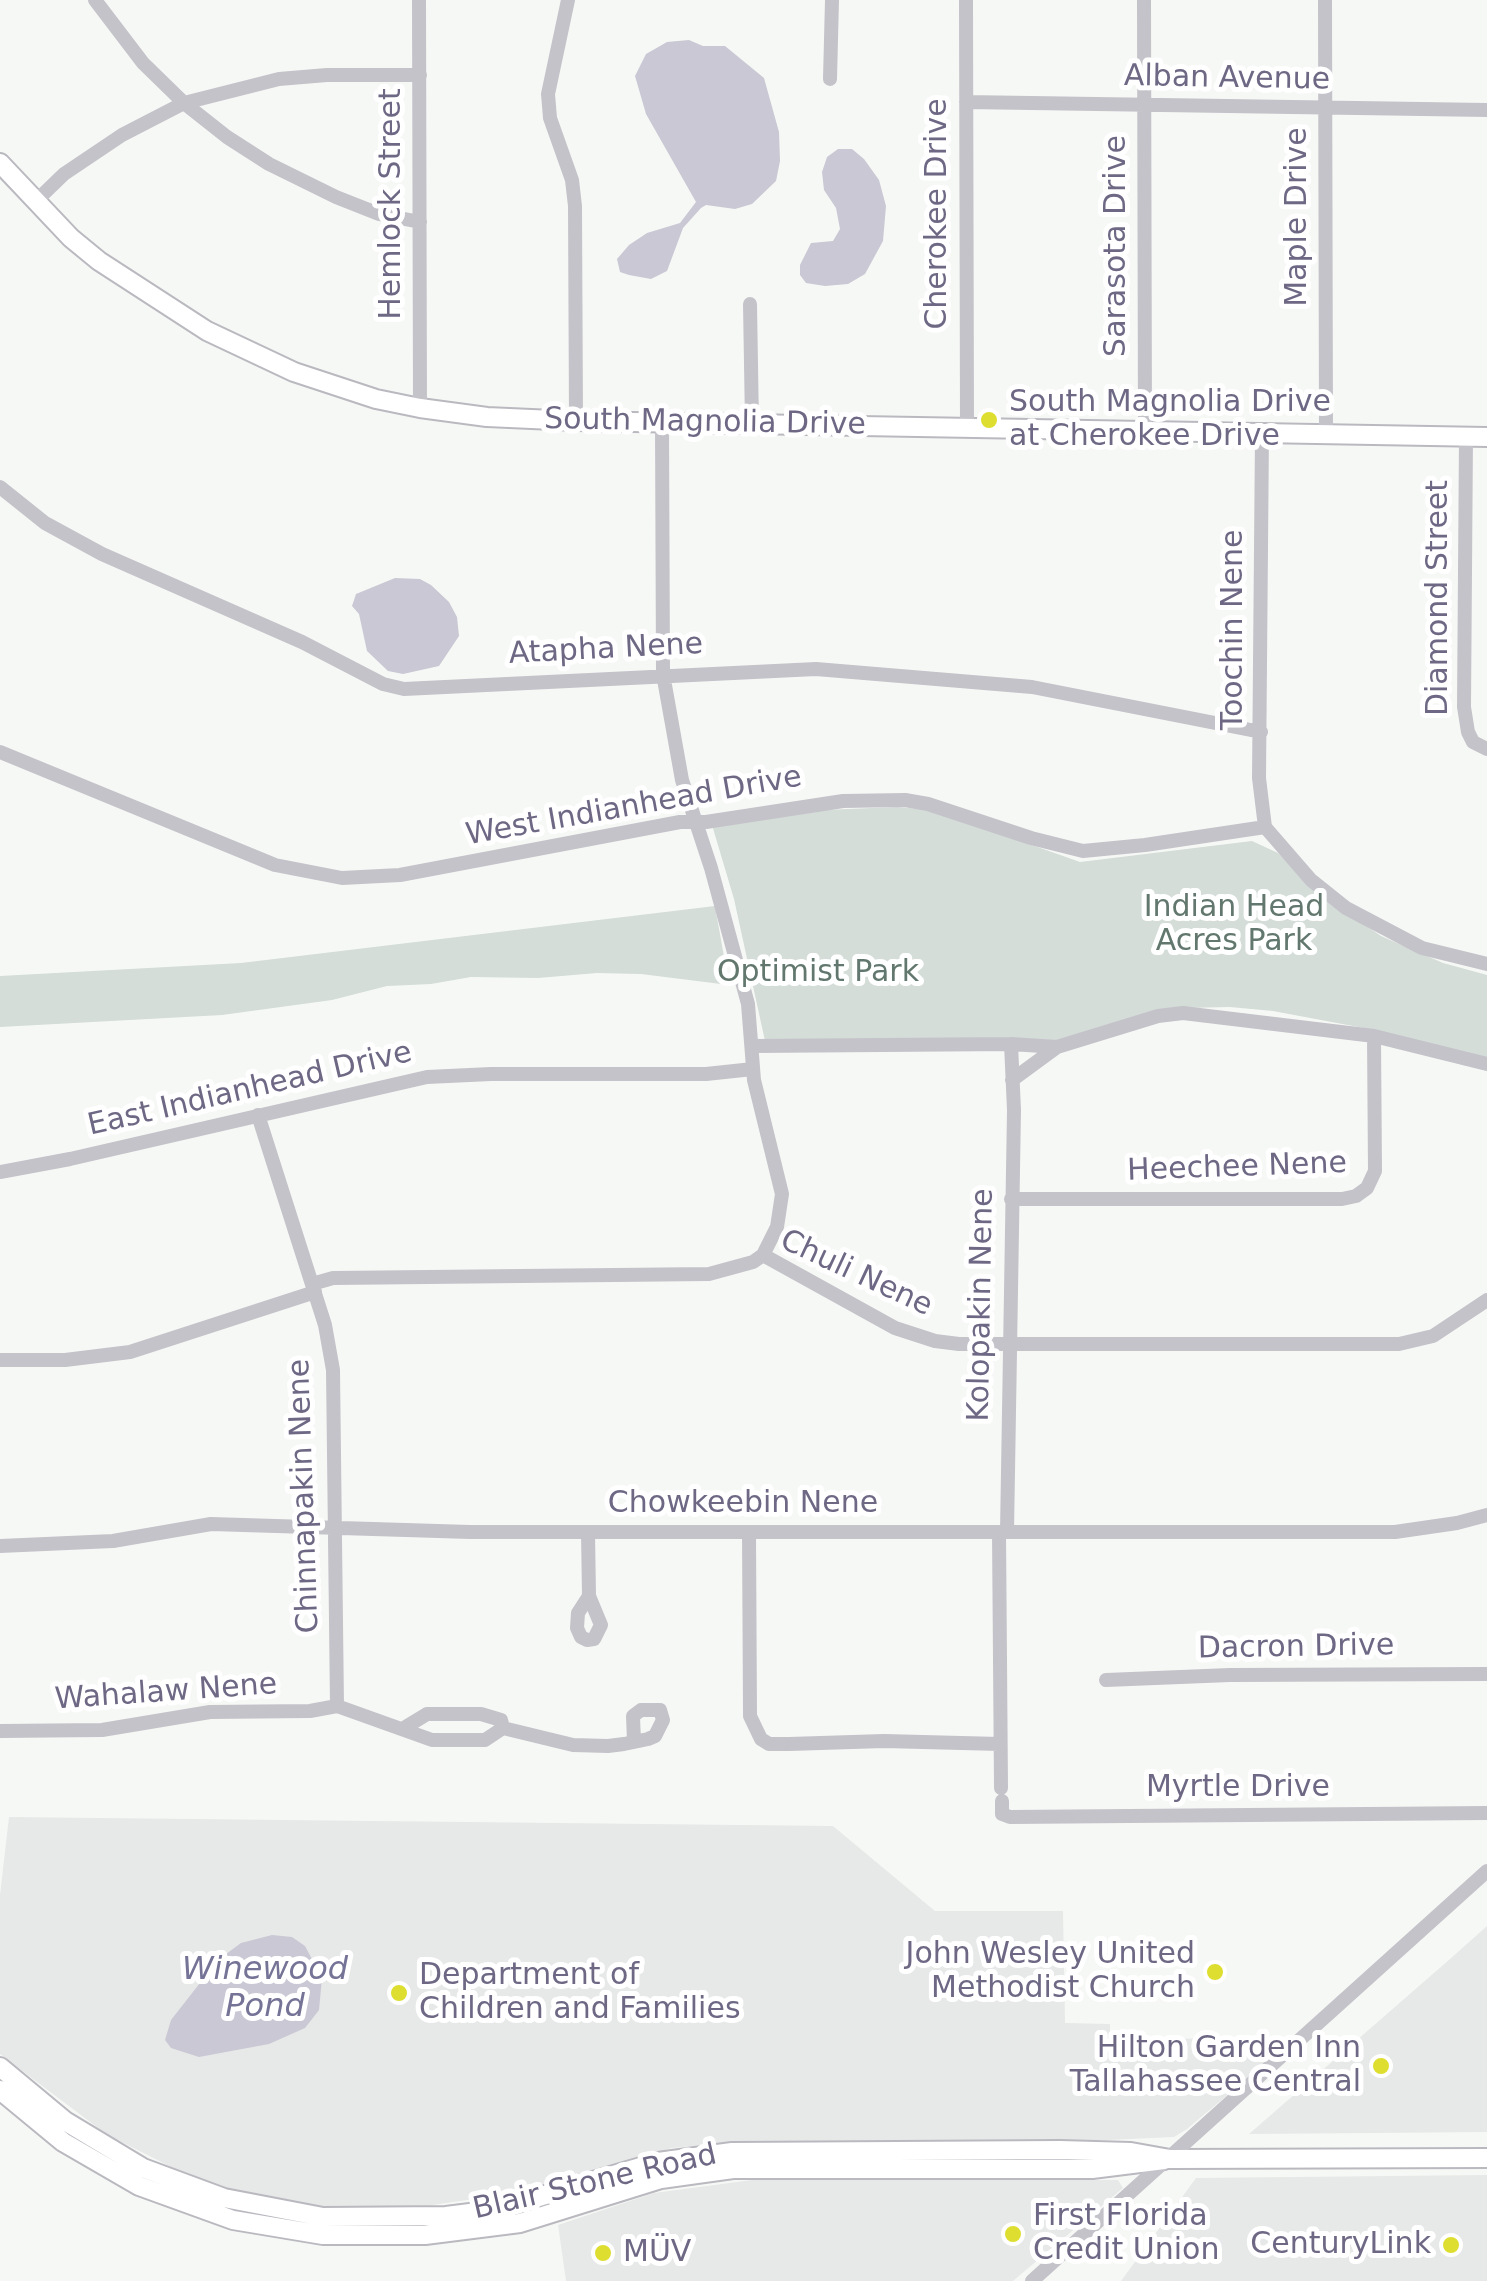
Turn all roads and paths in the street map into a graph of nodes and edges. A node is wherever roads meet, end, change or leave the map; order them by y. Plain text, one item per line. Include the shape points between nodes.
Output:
1 (95, 0) edge
2 (420, 0) edge
3 (568, 0) edge
4 (832, 0) edge
5 (966, 0) edge
6 (1144, 0) edge
7 (1325, 0) edge
8 (420, 75) junction
9 (830, 79) dead end
10 (966, 102) junction
11 (184, 103) junction
12 (1144, 106) junction
13 (1325, 108) junction
14 (1487, 110) edge
15 (0, 163) edge
16 (35, 202) junction
17 (420, 222) junction
18 (750, 304) dead end
19 (420, 408) junction
20 (576, 421) junction
21 (662, 423) junction
22 (752, 424) junction
23 (968, 428) junction
24 (1145, 432) junction
25 (1262, 433) junction
26 (1326, 434) junction
27 (1466, 436) junction
28 (1487, 437) edge
29 (0, 487) edge
30 (663, 674) junction
31 (1261, 732) junction
32 (1487, 750) edge
33 (0, 752) edge
34 (695, 822) junction
35 (1266, 827) junction
36 (1487, 964) edge
37 (1374, 1036) junction
38 (1011, 1044) junction
39 (753, 1046) junction
40 (1057, 1047) junction
41 (1487, 1064) edge
42 (753, 1069) junction
43 (1012, 1080) junction
44 (258, 1115) junction
45 (0, 1172) edge
46 (1012, 1199) junction
47 (764, 1254) junction
48 (314, 1288) junction
49 (1487, 1300) edge
50 (1009, 1345) junction
51 (0, 1360) edge
52 (1487, 1515) edge
53 (335, 1529) junction
54 (588, 1532) junction
55 (749, 1532) junction
56 (1003, 1532) junction
57 (0, 1546) edge
58 (589, 1596) dead end
59 (1487, 1674) edge
60 (1106, 1680) dead end
61 (337, 1706) junction
62 (404, 1728) junction
63 (503, 1728) junction
64 (0, 1730) edge
65 (634, 1742) dead end
66 (1000, 1744) junction
67 (1002, 1794) joint
68 (1487, 1813) edge
69 (1487, 1870) edge
70 (0, 2067) edge
71 (0, 2090) edge
72 (1487, 2158) edge
73 (1170, 2159) junction
74 (139, 2176) junction
75 (1032, 2281) edge

1 - 11 street via 142,63
2 - 8 street, Hemlock Street
3 - 20 street via 548,94 575,206
4 - 9 street
5 - 10 street, Cherokee Drive
6 - 12 street, Sarasota Drive
7 - 13 street, Maple Drive
8 - 11 street via 279,79
8 - 17 street, Hemlock Street
10 - 12 street, Alban Avenue
10 - 23 street, Cherokee Drive
11 - 16 street via 122,135
11 - 17 street via 269,164 379,214
12 - 13 street, Alban Avenue
12 - 24 street, Sarasota Drive
13 - 14 street, Alban Avenue
13 - 26 street, Maple Drive
15 - 16 main road, South Magnolia Drive
16 - 19 main road, South Magnolia Drive via 98,261 207,332 309,377
17 - 19 street, Hemlock Street
18 - 22 street
19 - 20 main road, South Magnolia Drive
20 - 21 main road, South Magnolia Drive
21 - 22 main road, South Magnolia Drive
21 - 30 street
22 - 23 main road, South Magnolia Drive
23 - 24 main road, South Magnolia Drive
24 - 25 main road, South Magnolia Drive
25 - 26 main road, South Magnolia Drive
25 - 31 street, Toochin Nene
26 - 27 main road, South Magnolia Drive
27 - 28 main road, South Magnolia Drive
27 - 32 street, Diamond Street via 1464,707 1473,742
29 - 30 street, Atapha Nene via 76,541 383,684 425,690
30 - 31 street, Atapha Nene via 816,669 1006,683
30 - 34 street
31 - 35 street, Toochin Nene
33 - 34 street, West Indianhead Drive via 276,865 342,878 400,875
34 - 35 street, West Indianhead Drive via 813,804 906,800 1094,851
34 - 39 street via 748,1004
35 - 36 street via 1311,880 1346,908 1422,948
37 - 40 street via 1184,1013
37 - 41 street
37 - 46 street, Heechee Nene via 1376,1171 1356,1196
38 - 39 street
38 - 40 street
38 - 43 street, Kolopakin Nene
39 - 42 street
40 - 43 street
42 - 44 street, East Indianhead Drive via 427,1078
42 - 47 street via 782,1194
43 - 46 street, Kolopakin Nene
44 - 45 street, East Indianhead Drive
44 - 48 street, Chinnapakin Nene
46 - 50 street, Kolopakin Nene
47 - 48 street, Chuli Nene via 710,1274 334,1278
47 - 50 street, Chuli Nene via 916,1336
48 - 51 street, Chuli Nene via 130,1352
48 - 53 street, Chinnapakin Nene via 333,1370
49 - 50 street, Chuli Nene via 1434,1336 1399,1344
50 - 56 street, Kolopakin Nene
52 - 56 street, Chowkeebin Nene via 1396,1532
53 - 54 street, Chowkeebin Nene
53 - 57 street, Chowkeebin Nene via 210,1524 113,1541
53 - 61 street, Chinnapakin Nene
54 - 55 street, Chowkeebin Nene
54 - 58 street
55 - 56 street, Chowkeebin Nene
55 - 66 street via 750,1716 761,1739
56 - 66 street, Kolopakin Nene
59 - 60 street, Dacron Drive
61 - 62 street
61 - 64 street, Wahalaw Nene via 210,1712 102,1730
62 - 63 street via 453,1741 485,1740
62 - 63 street via 427,1714 492,1716
63 - 65 street via 592,1747
66 - 67 street, Kolopakin Nene
67 - 68 street, Myrtle Drive via 1002,1814 1010,1817
69 - 73 street
70 - 74 main road, Blair Stone Road
71 - 74 main road, Blair Stone Road via 63,2142
72 - 73 main road, Blair Stone Road
73 - 74 main road, Blair Stone Road via 1132,2152 843,2160 732,2152 451,2224 289,2221
73 - 75 street

